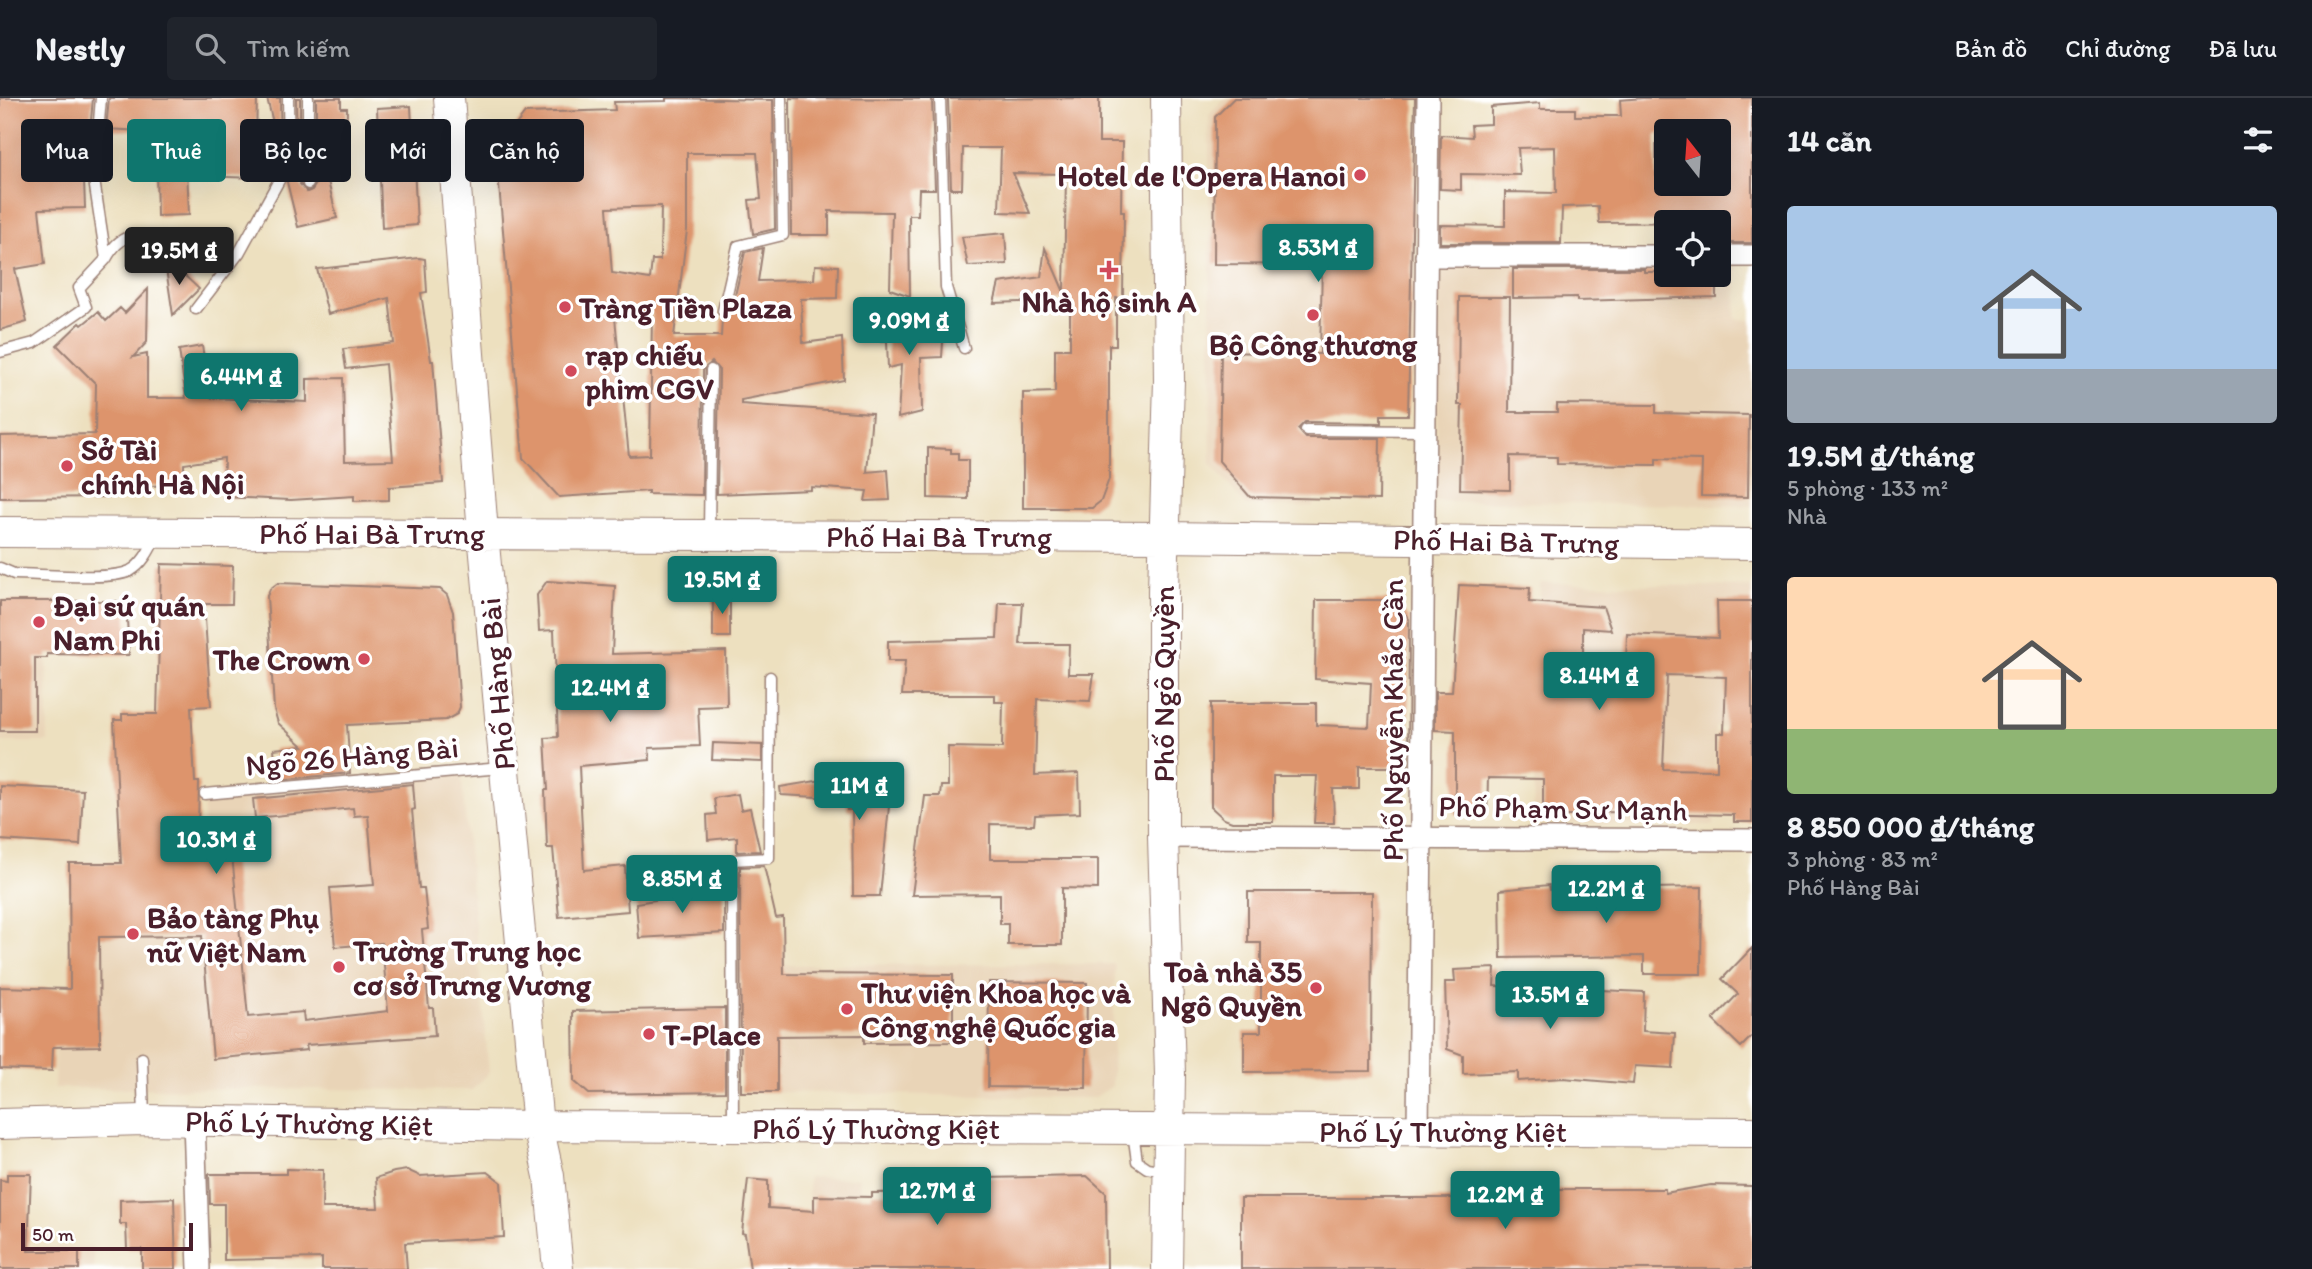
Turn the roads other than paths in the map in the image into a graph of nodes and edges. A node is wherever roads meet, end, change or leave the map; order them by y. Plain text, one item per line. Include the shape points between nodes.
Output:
1 (101, 98) edge
2 (288, 98) edge
3 (307, 98) edge
4 (449, 98) edge
5 (781, 98) edge
6 (940, 98) edge
7 (1166, 98) edge
8 (1428, 98) edge
9 (308, 184) dead end
10 (159, 244) dead end
11 (1426, 256) junction
12 (1654, 256) edge
13 (1731, 256) edge
14 (1752, 256) edge
15 (106, 259) junction
16 (196, 309) dead end
17 (723, 311) dead end
18 (964, 348) dead end
19 (0, 352) edge
20 (711, 370) dead end
21 (1306, 430) dead end
22 (1425, 430) junction
23 (0, 532) edge
24 (158, 532) junction
25 (483, 533) junction
26 (709, 535) junction
27 (1164, 537) junction
28 (1424, 539) junction
29 (1752, 544) edge
30 (0, 568) edge
31 (770, 677) dead end
32 (504, 768) junction
33 (205, 794) dead end
34 (1164, 837) junction
35 (1421, 837) junction
36 (1752, 840) edge
37 (142, 1058) dead end
38 (145, 1120) junction
39 (194, 1121) junction
40 (0, 1124) edge
41 (538, 1126) junction
42 (733, 1127) junction
43 (1133, 1129) junction
44 (1170, 1129) junction
45 (1418, 1132) junction
46 (1752, 1132) edge
47 (1169, 1171) junction
48 (200, 1269) edge
49 (558, 1269) edge
50 (1167, 1269) edge

1 - 15 lane via 94,180
2 - 16 lane via 289,162 239,253
3 - 9 lane
4 - 25 main road, Phố Hàng Bài
5 - 17 lane via 783,235 738,246
6 - 18 lane via 946,287
7 - 27 main road, Phố Ngô Quyền via 1169,380
8 - 11 street, Phố Nguyễn Khắc Cần
10 - 15 lane via 142,236 125,237 114,244
11 - 12 street
11 - 22 street, Phố Nguyễn Khắc Cần
13 - 14 street
15 - 19 lane via 79,288 86,307 34,343
20 - 26 lane
21 - 22 lane
22 - 28 street, Phố Nguyễn Khắc Cần
23 - 24 main road, Phố Hai Bà Trưng
24 - 25 main road, Phố Hai Bà Trưng
24 - 30 lane via 143,560 114,575 14,574
25 - 26 main road, Phố Hai Bà Trưng
25 - 32 main road, Phố Hàng Bài
26 - 27 main road, Phố Hai Bà Trưng
27 - 28 main road, Phố Hai Bà Trưng
27 - 34 main road, Phố Ngô Quyền
28 - 29 main road, Phố Hai Bà Trưng
28 - 35 street, Phố Nguyễn Khắc Cần
31 - 42 lane via 769,858 732,860
32 - 33 lane, Ngõ 26 Hàng Bài
32 - 41 main road, Phố Hàng Bài
34 - 35 street, Phố Phạm Sư Mạnh
34 - 44 main road, Phố Ngô Quyền
35 - 36 street, Phố Phạm Sư Mạnh
35 - 45 street, Phố Nguyễn Khắc Cần
37 - 38 lane
38 - 39 main road, Phố Lý Thường Kiệt
38 - 40 main road, Phố Lý Thường Kiệt
39 - 41 main road, Phố Lý Thường Kiệt
39 - 48 street
41 - 42 main road, Phố Lý Thường Kiệt
41 - 49 main road, Phố Hàng Bài
42 - 43 main road, Phố Lý Thường Kiệt
43 - 44 main road, Phố Lý Thường Kiệt
43 - 47 lane via 1137,1161 1147,1168
44 - 45 main road, Phố Lý Thường Kiệt
44 - 47 main road, Phố Ngô Quyền
45 - 46 main road, Phố Lý Thường Kiệt
47 - 50 main road, Phố Ngô Quyền

